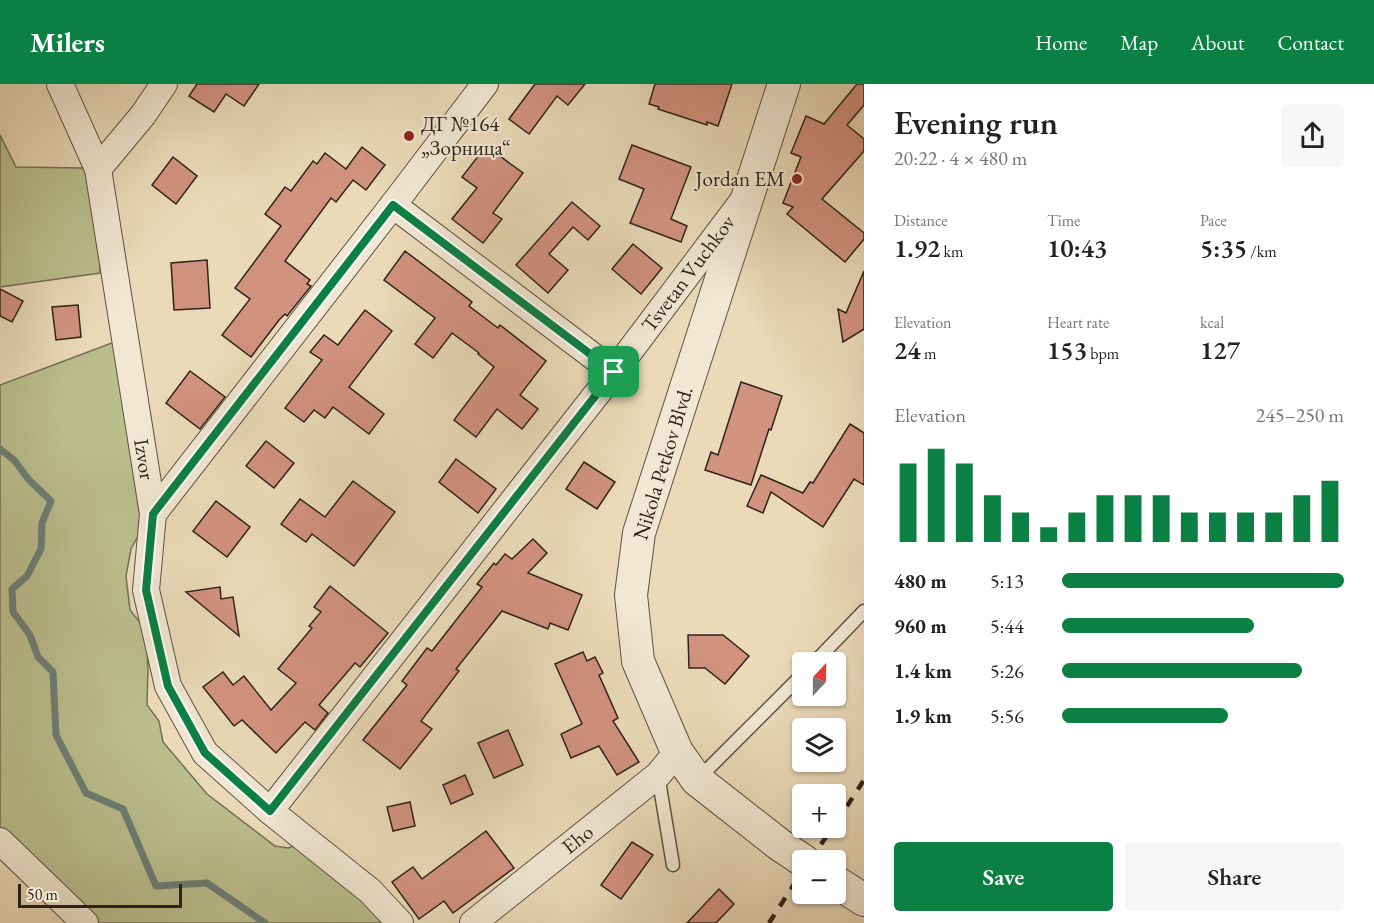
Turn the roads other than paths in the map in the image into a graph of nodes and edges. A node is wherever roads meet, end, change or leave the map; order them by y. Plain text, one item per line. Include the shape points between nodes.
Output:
1 (60, 84) edge
2 (164, 84) edge
3 (485, 84) edge
4 (784, 84) edge
5 (98, 169) junction
6 (751, 189) junction
7 (393, 205) junction
8 (614, 372) junction
9 (153, 514) junction
10 (864, 611) edge
11 (825, 652) edge
12 (792, 685) edge
13 (668, 764) junction
14 (698, 780) junction
15 (270, 811) junction
16 (0, 841) edge
17 (792, 853) edge
18 (673, 865) dead end
19 (846, 888) edge
20 (864, 900) edge
21 (85, 923) edge
22 (400, 923) edge
23 (473, 923) edge

1 - 5 street, Izvor
2 - 5 street
3 - 7 street
4 - 6 street, Nikola Petkov Blvd.
5 - 9 street, Izvor
6 - 8 street, Tsvetan Vuchkov
6 - 13 street, Nikola Petkov Blvd. via 639,533 632,595 638,660
7 - 8 street
7 - 9 street
8 - 15 street, Tsvetan Vuchkov
9 - 15 street, Izvor via 146,590 168,686 205,753
10 - 11 lane
12 - 14 lane
13 - 14 street, Nikola Petkov Blvd.
13 - 18 lane
13 - 23 street, Eho
14 - 17 street, Nikola Petkov Blvd.
15 - 22 street, Izvor via 370,891
16 - 21 street
19 - 20 street

